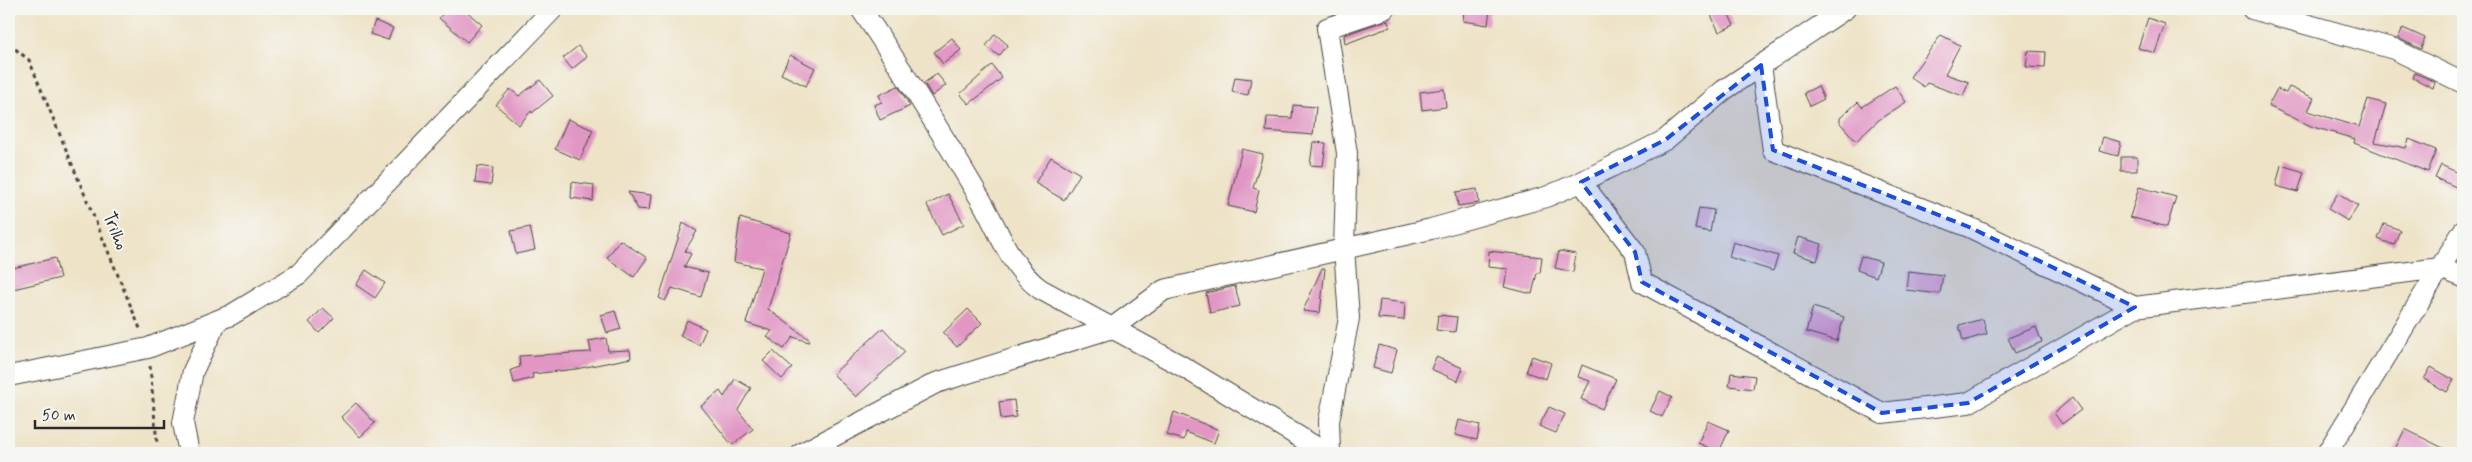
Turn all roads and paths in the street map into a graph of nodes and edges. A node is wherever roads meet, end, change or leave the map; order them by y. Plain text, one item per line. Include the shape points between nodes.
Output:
1 (554, 9) edge
2 (861, 9) edge
3 (1384, 9) edge
4 (1845, 9) edge
5 (2252, 9) edge
6 (9, 44) edge
7 (1761, 65) junction
8 (2463, 83) edge
9 (1581, 182) junction
10 (2463, 230) edge
11 (1344, 248) junction
12 (2440, 268) junction
13 (2463, 277) edge
14 (2135, 308) junction
15 (218, 320) junction
16 (1112, 328) junction
17 (148, 348) junction
18 (9, 376) edge
19 (157, 444) dead end
20 (189, 453) edge
21 (802, 453) edge
22 (1326, 453) edge
23 (1330, 453) edge
24 (2327, 453) edge

1 - 15 street via 299,274
2 - 16 street via 905,73 1024,277
3 - 11 street via 1327,28 1347,153
4 - 7 street
5 - 8 street via 2394,49
6 - 17 path, Trilho via 29,60
7 - 9 street via 1724,90 1665,140
7 - 14 street via 1773,150 1969,227
9 - 11 street via 1546,197
9 - 14 street via 1635,252 1642,282 1882,413 1968,403
10 - 12 street
11 - 16 street via 1164,290
11 - 23 street via 1349,318 1329,421
12 - 13 street
12 - 14 street
12 - 24 street
15 - 17 street
15 - 20 street via 193,371 183,423
16 - 21 street via 936,383
16 - 22 street via 1180,364
17 - 18 street
17 - 19 path, Trilho

